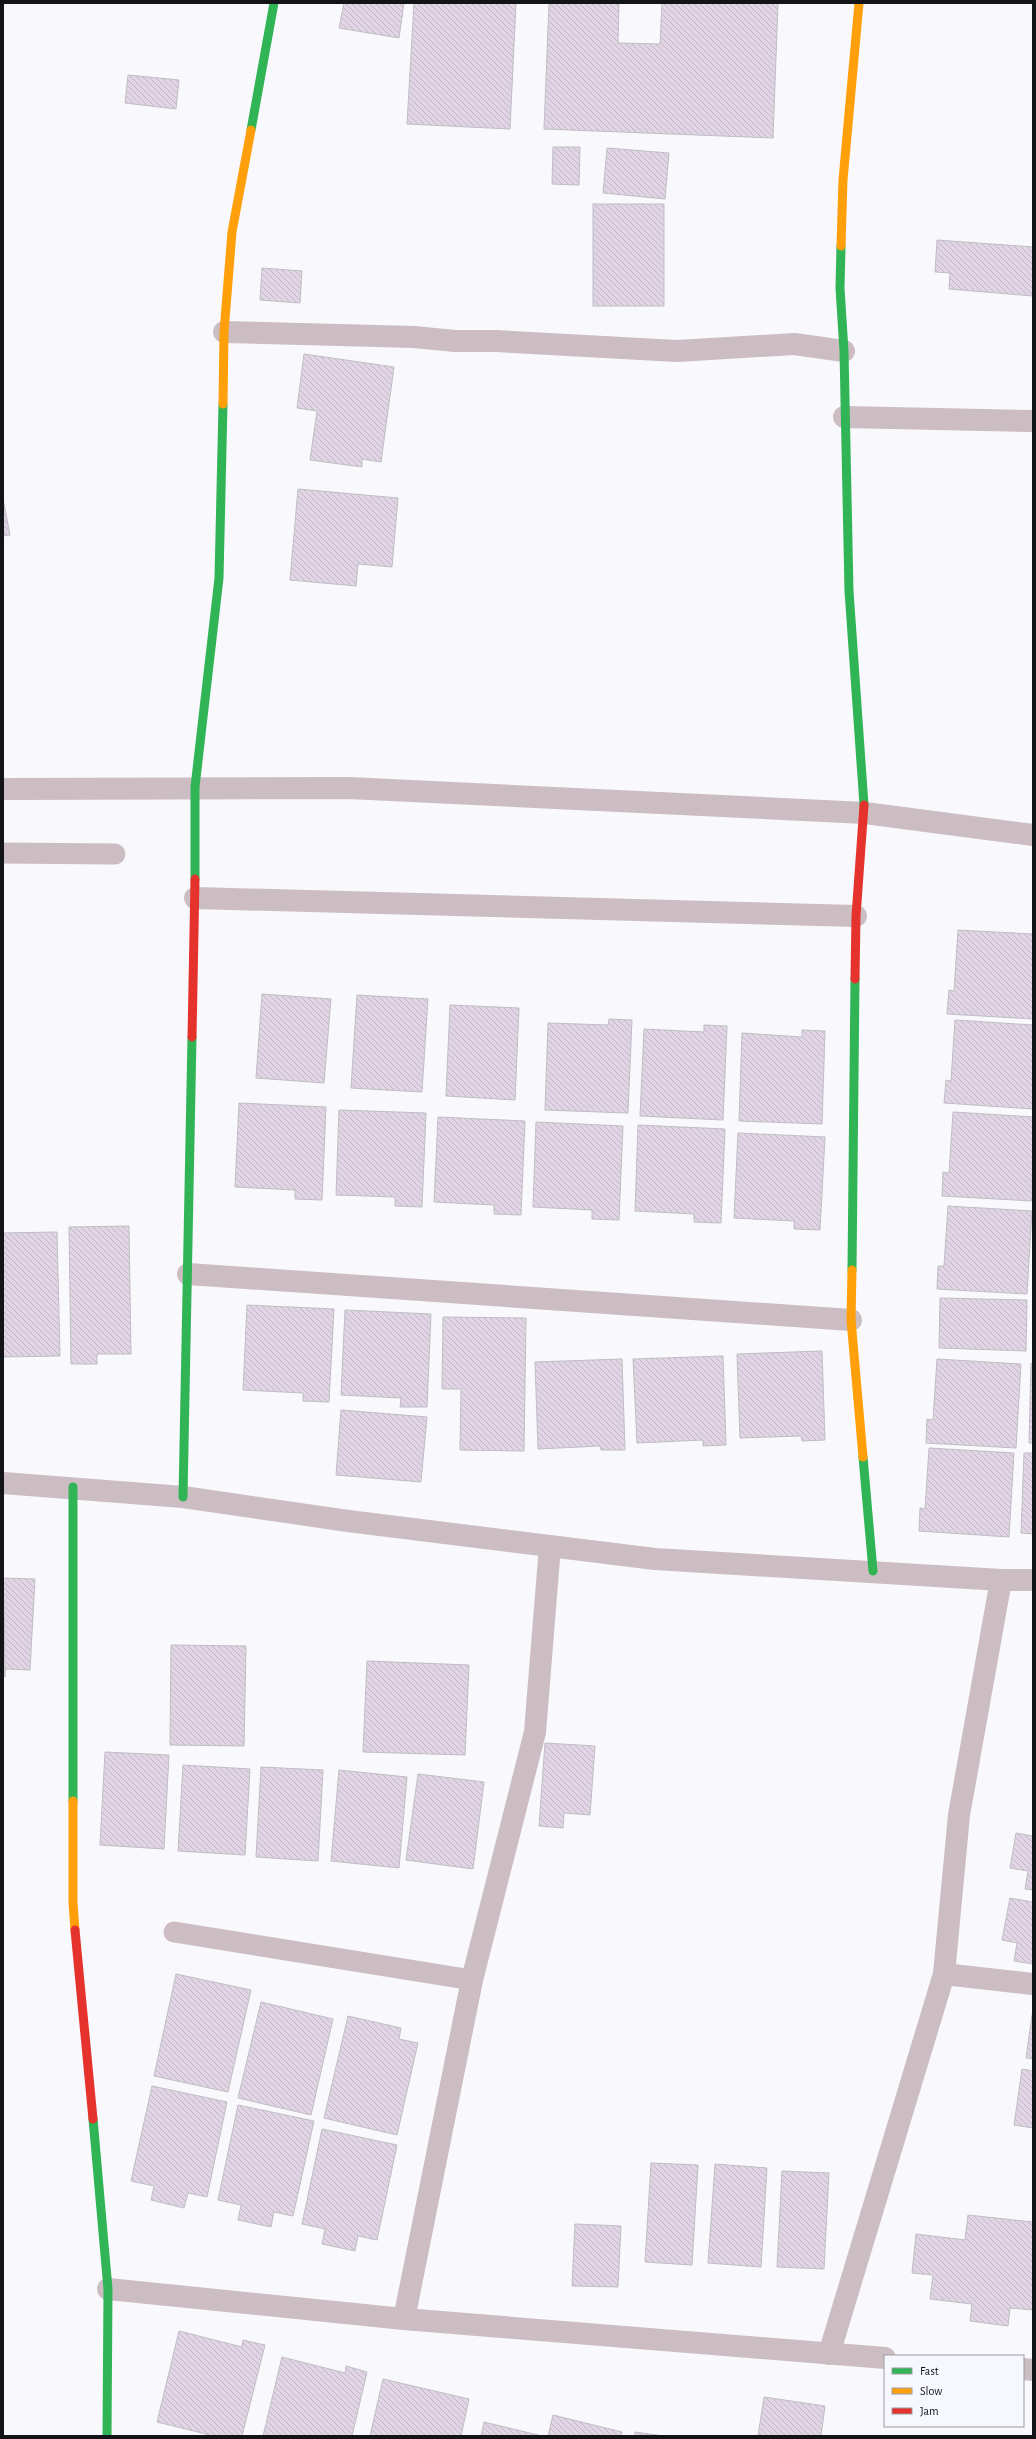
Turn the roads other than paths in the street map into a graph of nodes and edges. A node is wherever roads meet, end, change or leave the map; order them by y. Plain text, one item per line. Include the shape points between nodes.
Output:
1 (274, 3) edge
2 (859, 3) edge
3 (224, 332) junction
4 (844, 351) junction
5 (844, 417) junction
6 (1033, 421) edge
7 (195, 787) junction
8 (3, 789) edge
9 (865, 813) junction
10 (1033, 835) edge
11 (3, 853) edge
12 (115, 854) dead end
13 (195, 898) junction
14 (856, 916) junction
15 (188, 1274) junction
16 (851, 1320) junction
17 (3, 1483) edge
18 (73, 1487) junction
19 (183, 1497) junction
20 (550, 1546) junction
21 (873, 1571) junction
22 (1001, 1580) junction
23 (1033, 1580) edge
24 (174, 1932) dead end
25 (944, 1974) junction
26 (472, 1980) junction
27 (1033, 1984) edge
28 (108, 2289) junction
29 (404, 2319) junction
30 (829, 2354) junction
31 (884, 2358) edge
32 (107, 2436) edge

1 - 3 street via 232,232
2 - 4 street via 843,180 840,288
3 - 4 street via 414,337 678,351 794,344
3 - 7 street via 219,578
4 - 5 street
5 - 6 street
5 - 9 street via 850,605
7 - 8 street
7 - 9 street via 349,788
7 - 13 street
9 - 10 street
9 - 14 street
11 - 12 lane
13 - 14 street
13 - 15 street
14 - 16 street
15 - 16 street
15 - 19 street
16 - 21 street
17 - 18 street
18 - 19 street
18 - 28 street via 73,1903
19 - 20 street
20 - 21 street via 655,1559
20 - 26 street via 535,1732
21 - 22 street
22 - 23 street
22 - 25 street via 959,1815
24 - 26 lane
25 - 27 street
25 - 30 street
26 - 29 street
28 - 29 street
28 - 32 street
29 - 30 street
30 - 31 street

